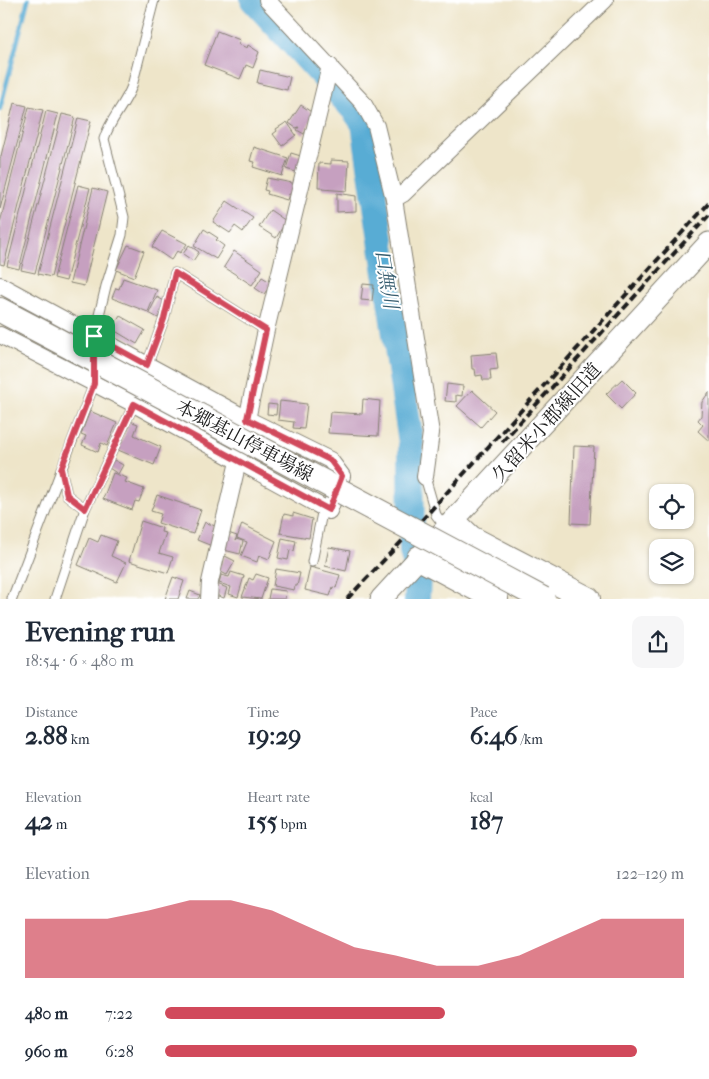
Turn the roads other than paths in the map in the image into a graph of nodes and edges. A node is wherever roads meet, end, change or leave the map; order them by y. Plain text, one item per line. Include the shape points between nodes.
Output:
1 (154, 0) edge
2 (267, 0) edge
3 (605, 0) edge
4 (330, 66) junction
5 (394, 199) junction
6 (709, 243) edge
7 (0, 285) edge
8 (0, 310) edge
9 (266, 330) junction
10 (0, 335) edge
11 (94, 336) junction
12 (147, 365) junction
13 (94, 384) junction
14 (134, 404) junction
15 (247, 419) junction
16 (239, 462) junction
17 (61, 469) junction
18 (425, 477) joint
19 (324, 508) junction
20 (85, 509) junction
21 (450, 525) junction
22 (312, 562) dead end
23 (411, 567) junction
24 (12, 599) edge
25 (55, 599) edge
26 (209, 599) edge
27 (381, 599) edge
28 (496, 599) edge
29 (543, 599) edge
30 (588, 599) edge

1 - 11 lane via 132,86 104,139 124,217
2 - 4 street
3 - 5 street via 403,194
4 - 5 street via 363,103 376,126
4 - 9 street
5 - 18 street via 430,433
6 - 21 street, 久留米小郡線旧道
7 - 11 street
8 - 29 main road, 本郷基山停車場線, bridge
9 - 12 lane via 175,273 164,319
9 - 15 street
10 - 13 street
11 - 12 street
11 - 13 street
12 - 14 lane
12 - 15 street
13 - 14 street
13 - 17 lane
14 - 16 street
14 - 20 lane
15 - 16 street
15 - 19 street via 330,460 342,476 329,510
16 - 19 street
16 - 26 street via 210,582
17 - 20 lane via 67,495
17 - 24 lane
18 - 21 lane via 436,515
19 - 22 lane
20 - 25 lane
21 - 23 street, 久留米小郡線旧道
21 - 30 main road
23 - 27 street, 久留米小郡線旧道
23 - 28 main road

